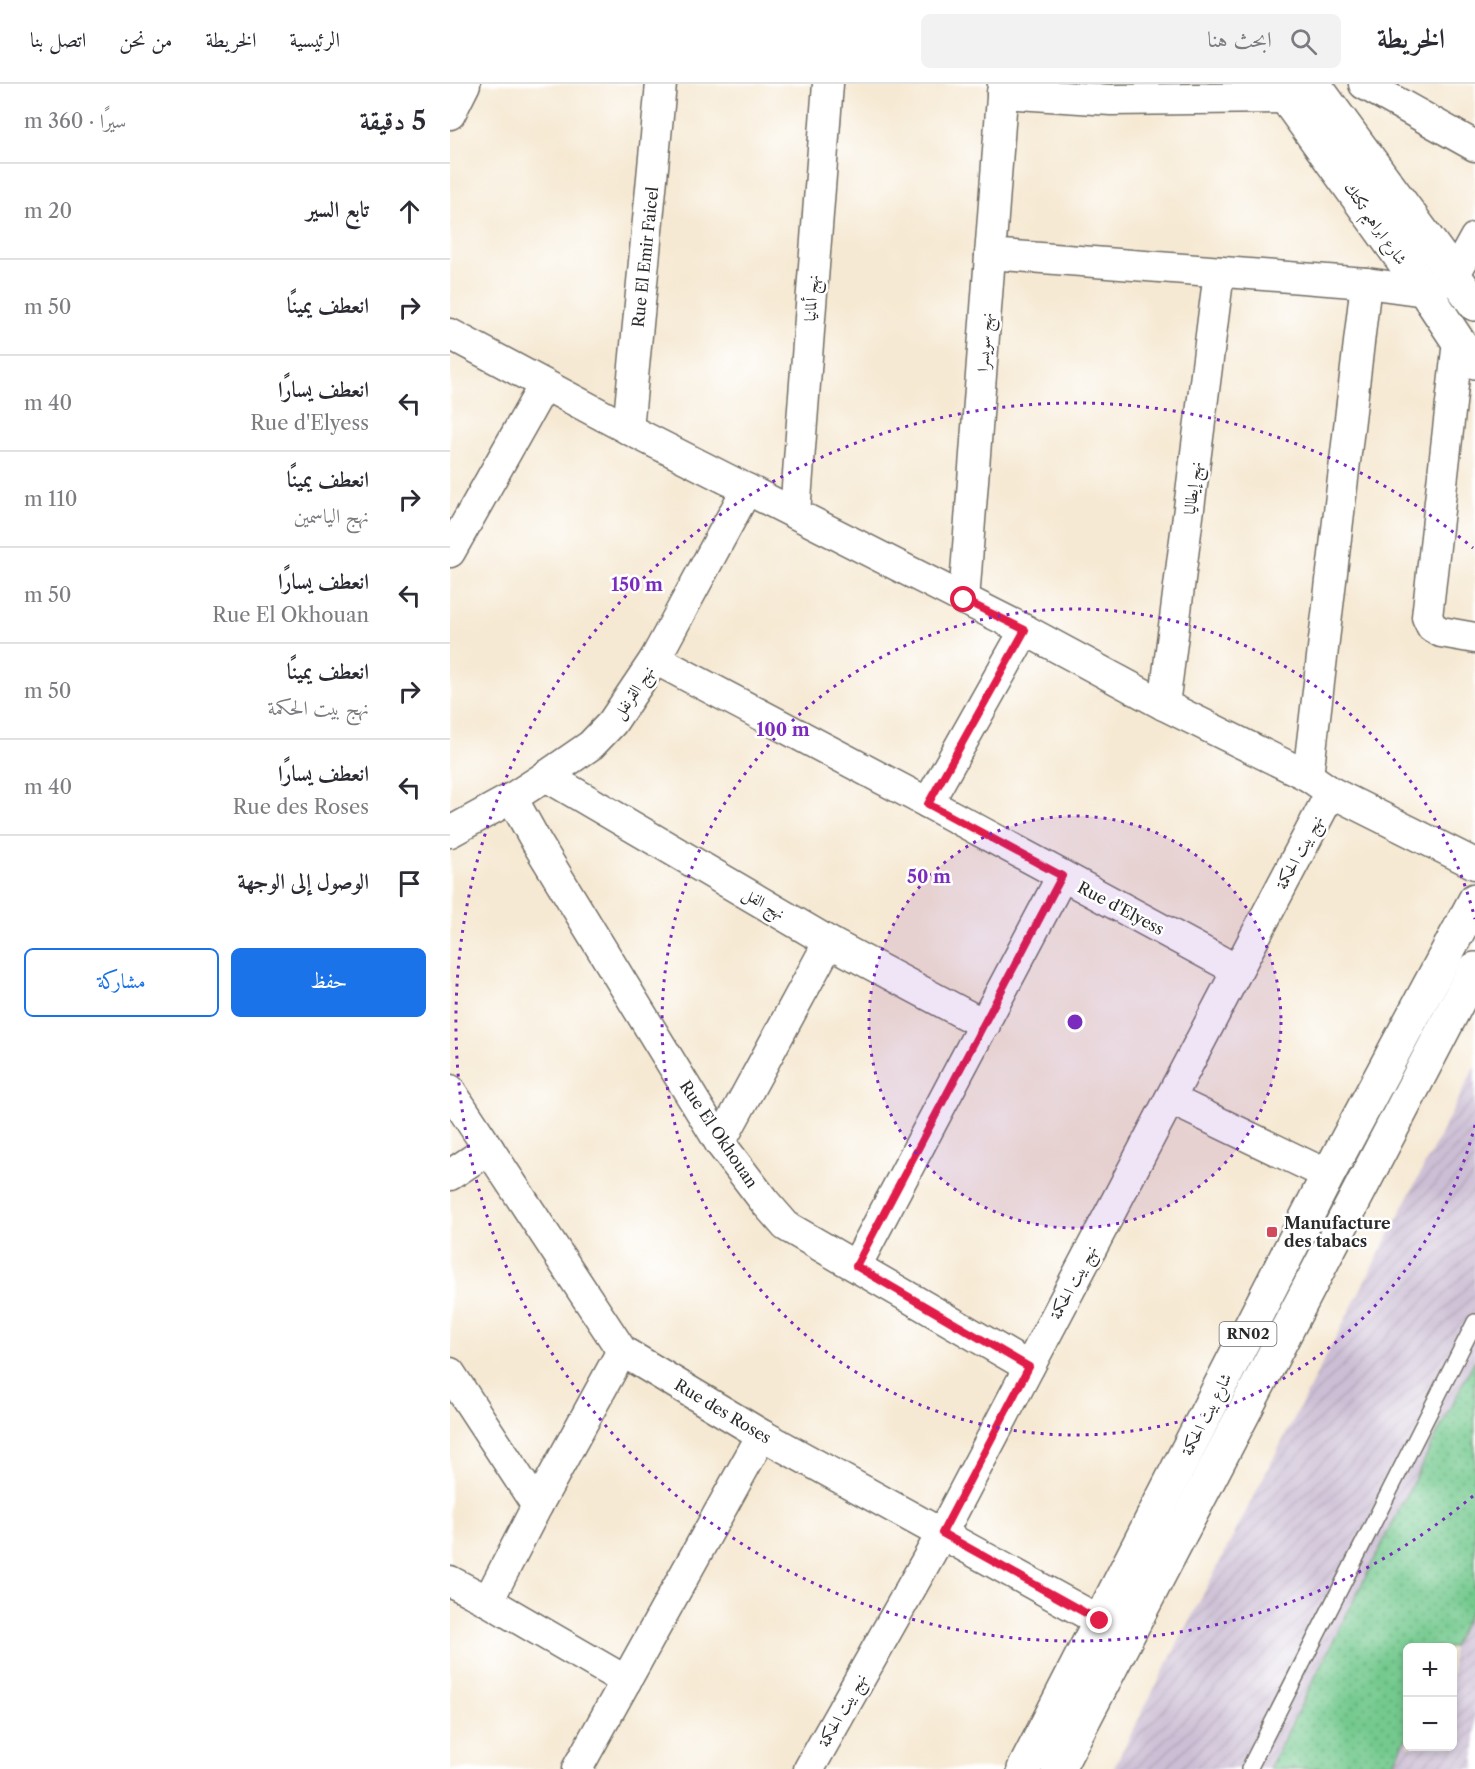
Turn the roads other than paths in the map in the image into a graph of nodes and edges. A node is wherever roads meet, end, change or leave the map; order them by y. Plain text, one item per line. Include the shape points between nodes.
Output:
1 (465, 84) edge
2 (662, 84) edge
3 (828, 84) edge
4 (1364, 84) edge
5 (1003, 88) edge
6 (1296, 88) edge
7 (1112, 92) edge
8 (450, 114) edge
9 (1475, 146) edge
10 (1475, 238) edge
11 (990, 254) junction
12 (1219, 272) junction
13 (1455, 276) junction
14 (1365, 283) junction
15 (1425, 291) junction
16 (1475, 304) edge
17 (454, 345) edge
18 (1467, 352) edge
19 (544, 385) junction
20 (628, 429) junction
21 (747, 489) junction
22 (795, 513) junction
23 (450, 552) edge
24 (964, 600) junction
25 (1025, 630) junction
26 (1475, 638) edge
27 (655, 659) junction
28 (1164, 705) junction
29 (546, 776) junction
30 (1319, 784) junction
31 (512, 798) junction
32 (928, 804) junction
33 (450, 832) edge
34 (1475, 864) edge
35 (1062, 876) junction
36 (1475, 900) edge
37 (829, 942) junction
38 (1475, 969) edge
39 (1237, 970) junction
40 (985, 1025) junction
41 (450, 1090) edge
42 (1170, 1099) junction
43 (720, 1143) junction
44 (489, 1149) junction
45 (450, 1174) edge
46 (1328, 1175) junction
47 (856, 1266) junction
48 (1475, 1322) edge
49 (622, 1351) junction
50 (1029, 1367) junction
51 (450, 1373) edge
52 (762, 1434) junction
53 (537, 1506) junction
54 (942, 1533) junction
55 (450, 1581) edge
56 (488, 1601) junction
57 (1100, 1621) junction
58 (626, 1681) junction
59 (577, 1769) edge
60 (809, 1769) edge
61 (1024, 1769) edge
62 (1058, 1769) edge
63 (1249, 1769) edge

1 - 8 street
2 - 20 street, Rue El Emir Faicel
3 - 22 street, نهج ألمانيا
4 - 9 street
5 - 7 street
5 - 11 street, نهج سويسرا
6 - 7 street
6 - 13 main road, شارع ابراهيم تكتك
6 - 15 main road, شارع ابراهيم تكتك
10 - 13 street
11 - 12 street
11 - 24 street, نهج سويسرا
12 - 14 street
12 - 28 street, نهج إيطاليا
13 - 15 street
13 - 16 main road, شارع ابراهيم تكتك
14 - 15 street
14 - 30 street
15 - 18 main road, شارع ابراهيم تكتك
17 - 19 street
18 - 26 street via 1427,617 1431,627 1441,632
19 - 20 street
19 - 23 street
20 - 21 street
21 - 22 street
21 - 27 street, نهج القرنفل
22 - 24 street
24 - 25 street
25 - 28 street
25 - 32 street
27 - 29 street, نهج القرنفل via 612,723 591,745
27 - 32 street, Rue d'Elyess
28 - 30 street
29 - 31 street, نهج القرنفل
29 - 37 street, نهج الفل
30 - 34 street
30 - 39 street, نهج بيت الحكمة
31 - 33 street, نهج القرنفل
31 - 43 street, Rue El Okhouan
32 - 35 street, Rue d'Elyess
35 - 39 street, Rue d'Elyess
35 - 40 street
36 - 46 main road, شارع بيت الحكمة / RN02
37 - 40 street, نهج الفل
37 - 43 street
38 - 62 main road, شارع بيت الحكمة / RN02
39 - 42 street, نهج بيت الحكمة
40 - 47 street
41 - 44 street, Rue des Roses
42 - 46 street
42 - 50 street, نهج بيت الحكمة
43 - 47 street, Rue El Okhouan via 786,1226
44 - 45 street
44 - 49 street, Rue des Roses
46 - 57 main road, شارع بيت الحكمة / RN02
47 - 50 street, Rue El Okhouan
48 - 63 lane
49 - 52 street, Rue des Roses
49 - 53 street
50 - 54 street, نهج بيت الحكمة
51 - 53 street
52 - 54 street, Rue des Roses
52 - 58 street
53 - 56 street
54 - 57 street, Rue des Roses
54 - 60 street, نهج بيت الحكمة
55 - 56 street
56 - 58 street
57 - 61 main road, شارع بيت الحكمة / RN02
58 - 59 street

